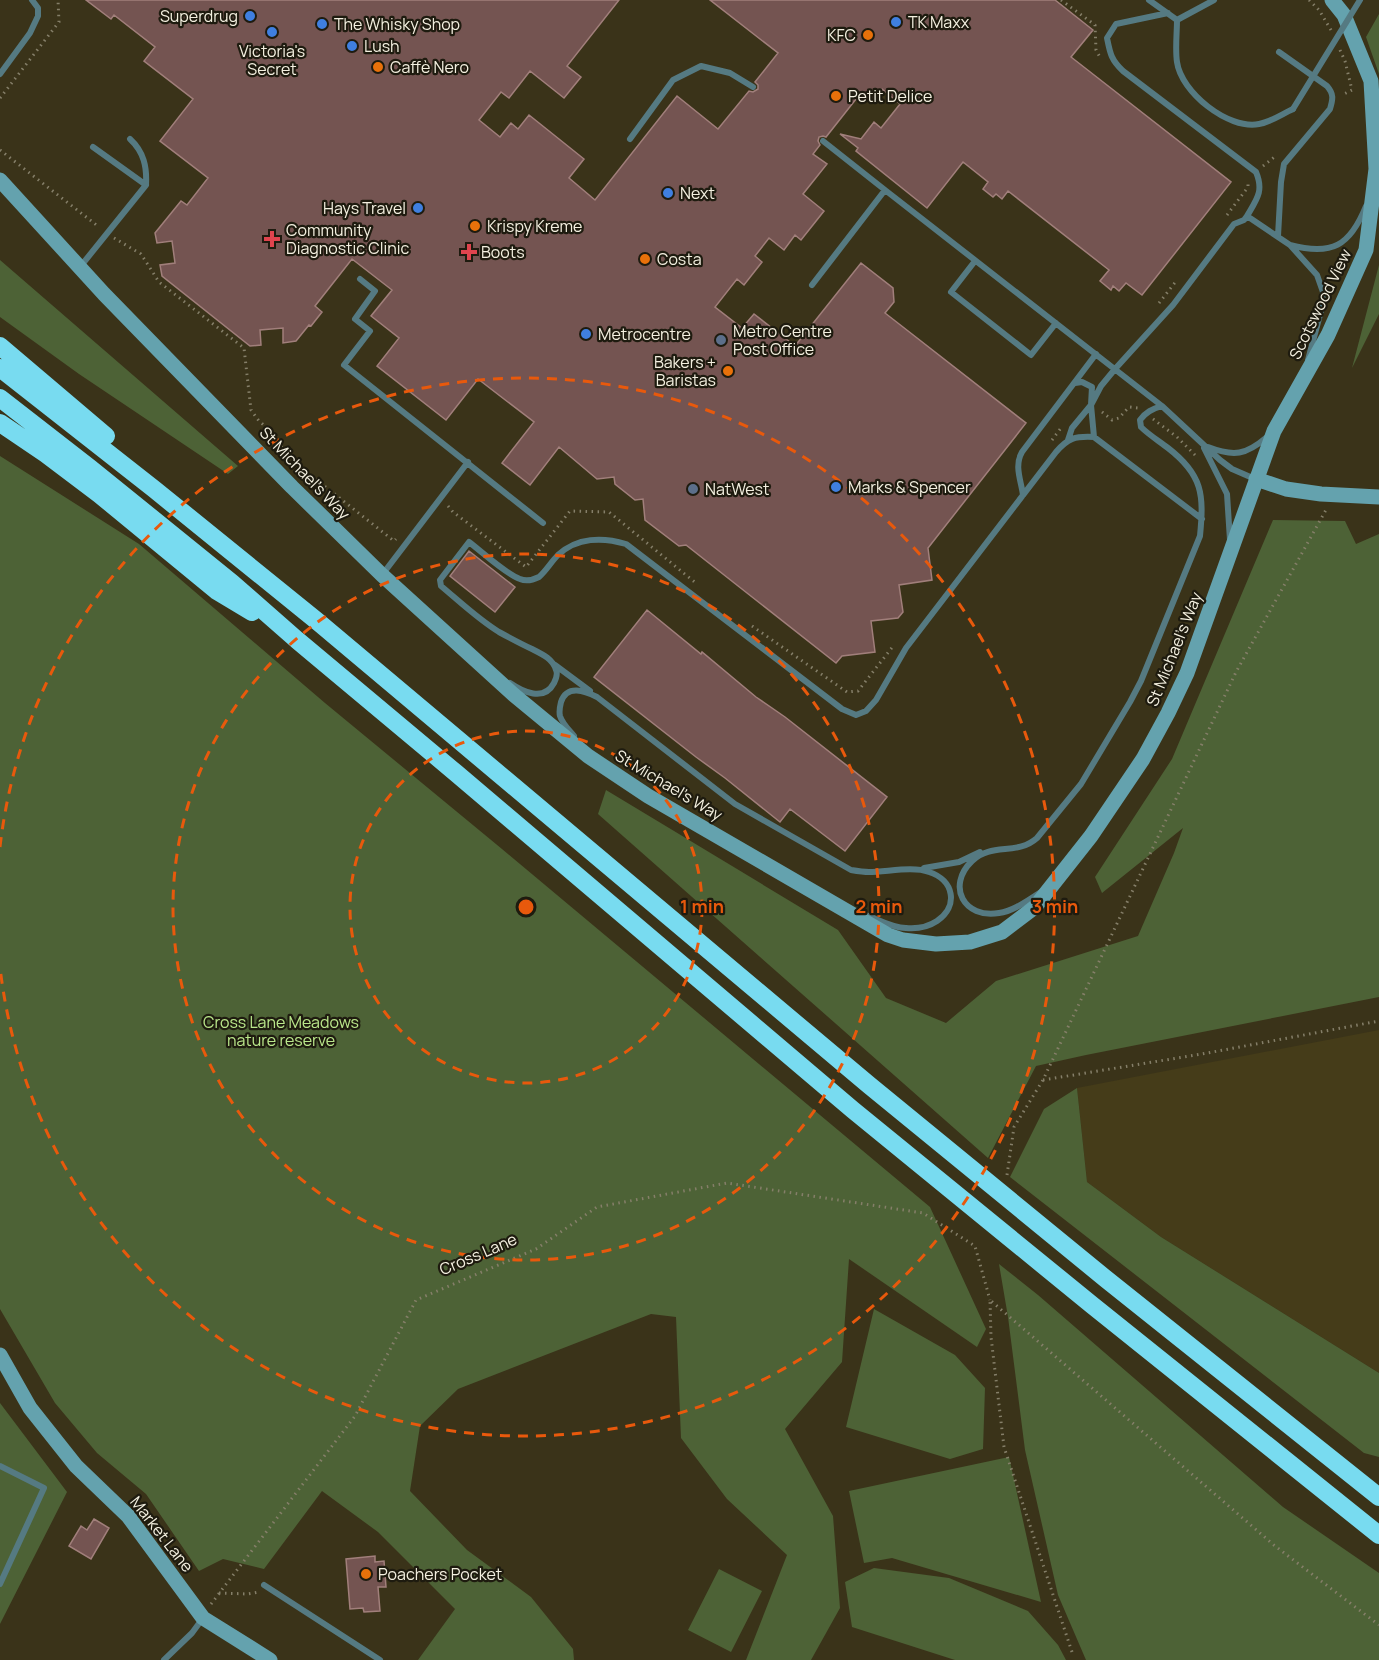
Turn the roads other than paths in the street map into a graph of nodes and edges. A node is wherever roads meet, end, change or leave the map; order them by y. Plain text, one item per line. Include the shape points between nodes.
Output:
1 (32, 0) edge
2 (1149, 0) edge
3 (1214, 0) edge
4 (1332, 0) edge
5 (1360, 0) edge
6 (1168, 13) junction
7 (1177, 20) junction
8 (1279, 52) dead end
9 (0, 74) edge
10 (753, 87) dead end
11 (130, 139) dead end
12 (630, 139) dead end
13 (823, 141) dead end
14 (93, 147) dead end
15 (0, 180) edge
16 (1374, 183) junction
17 (146, 185) junction
18 (885, 190) junction
19 (1247, 216) junction
20 (1278, 236) junction
21 (1290, 245) junction
22 (975, 261) junction
23 (80, 268) junction
24 (360, 279) dead end
25 (812, 285) dead end
26 (1056, 323) junction
27 (0, 346) edge
28 (1096, 354) junction
29 (0, 368) edge
30 (1115, 369) junction
31 (1303, 378) junction
32 (1075, 383) junction
33 (0, 398) edge
34 (1091, 405) junction
35 (1162, 406) junction
36 (0, 423) edge
37 (1274, 431) junction
38 (1094, 437) junction
39 (1068, 440) junction
40 (1202, 445) junction
41 (468, 462) junction
42 (1256, 479) junction
43 (1023, 496) junction
44 (1379, 496) edge
45 (1202, 519) junction
46 (543, 523) dead end
47 (1231, 551) junction
48 (258, 573) junction
49 (382, 575) junction
50 (297, 640) junction
51 (470, 655) junction
52 (553, 663) junction
53 (597, 697) junction
54 (588, 756) junction
55 (998, 849) junction
56 (917, 870) junction
57 (1052, 886) junction
58 (832, 902) junction
59 (0, 1356) edge
60 (0, 1466) edge
61 (1379, 1497) edge
62 (1379, 1535) edge
63 (0, 1584) edge
64 (264, 1586) dead end
65 (206, 1611) junction
66 (165, 1660) edge
67 (270, 1660) edge
68 (380, 1660) edge

1 - 9 lane via 38,8 34,24
2 - 6 lane
3 - 7 lane
4 - 16 street, Scotswood View via 1344,15 1371,81
5 - 7 lane, bridge via 1293,109 1258,125 1230,121 1211,109 1182,79 1177,62
6 - 7 lane
6 - 19 lane via 1116,24 1107,38 1110,53 1114,63 1256,172 1261,184
8 - 20 lane via 1327,86 1333,99 1330,109 1284,165
10 - 12 lane via 730,73 701,66 673,80
11 - 17 lane via 143,157
13 - 18 lane
14 - 17 lane
15 - 23 street, St Michael's Way
16 - 21 lane via 1357,227 1346,239 1332,248 1319,250
16 - 31 street, Scotswood View via 1366,250 1328,335
17 - 23 lane
18 - 22 lane
18 - 25 lane
19 - 20 lane
19 - 30 lane via 1234,224 1173,305
20 - 21 lane
21 - 31 lane via 1317,275 1323,292
22 - 26 lane
22 - 26 lane via 951,292 1031,355
23 - 49 street, St Michael's Way
24 - 41 lane via 375,291 355,319 370,331 344,365
26 - 28 lane
27 - 48 highway via 150,472
28 - 30 lane
28 - 32 lane
29 - 48 highway
30 - 34 lane
30 - 35 lane
31 - 37 street, Scotswood View
32 - 34 lane via 1092,387
32 - 43 lane via 1018,459
33 - 50 highway via 232,583
34 - 38 lane
34 - 39 lane via 1072,428
35 - 40 lane
35 - 45 lane via 1146,413 1140,420 1141,427 1180,458 1195,476
36 - 50 highway via 99,494 217,591
37 - 40 lane via 1248,451 1235,454
37 - 42 street, Scotswood View
38 - 39 lane
38 - 45 lane
39 - 43 lane
40 - 42 lane via 1226,464
40 - 47 lane via 1227,494
41 - 46 lane
41 - 49 lane
42 - 44 street via 1286,489
42 - 47 street, St Michael's Way
43 - 52 lane via 906,648 871,707 861,714 842,710 626,544 597,539 577,543 561,552 538,577 523,580 469,542 440,580 441,586 498,632
45 - 55 lane via 1200,536 1141,681 1100,754 1037,838 1020,848
47 - 57 street, St Michael's Way via 1186,673 1158,731 1091,836
48 - 61 highway via 869,1085
49 - 51 street, St Michael's Way
50 - 62 highway via 862,1117
51 - 52 lane via 519,689 539,694 556,681
51 - 54 street, St Michael's Way
52 - 53 lane
53 - 54 lane via 576,689 565,694 560,707 565,725
53 - 56 lane via 735,804 851,870
54 - 58 street, St Michael's Way via 648,796
55 - 56 lane via 986,849 959,862
55 - 57 lane via 974,859 962,875 959,890 964,904 980,912 1000,913
56 - 58 lane via 942,878 950,891 948,909 928,926 903,928
57 - 58 street, St Michael's Way via 1035,907 1002,932 970,942 936,944 903,940
59 - 65 street, Market Lane via 30,1408 76,1466 128,1516
60 - 63 lane via 44,1488
64 - 68 lane
65 - 66 lane via 192,1633
65 - 67 street, Market Lane

